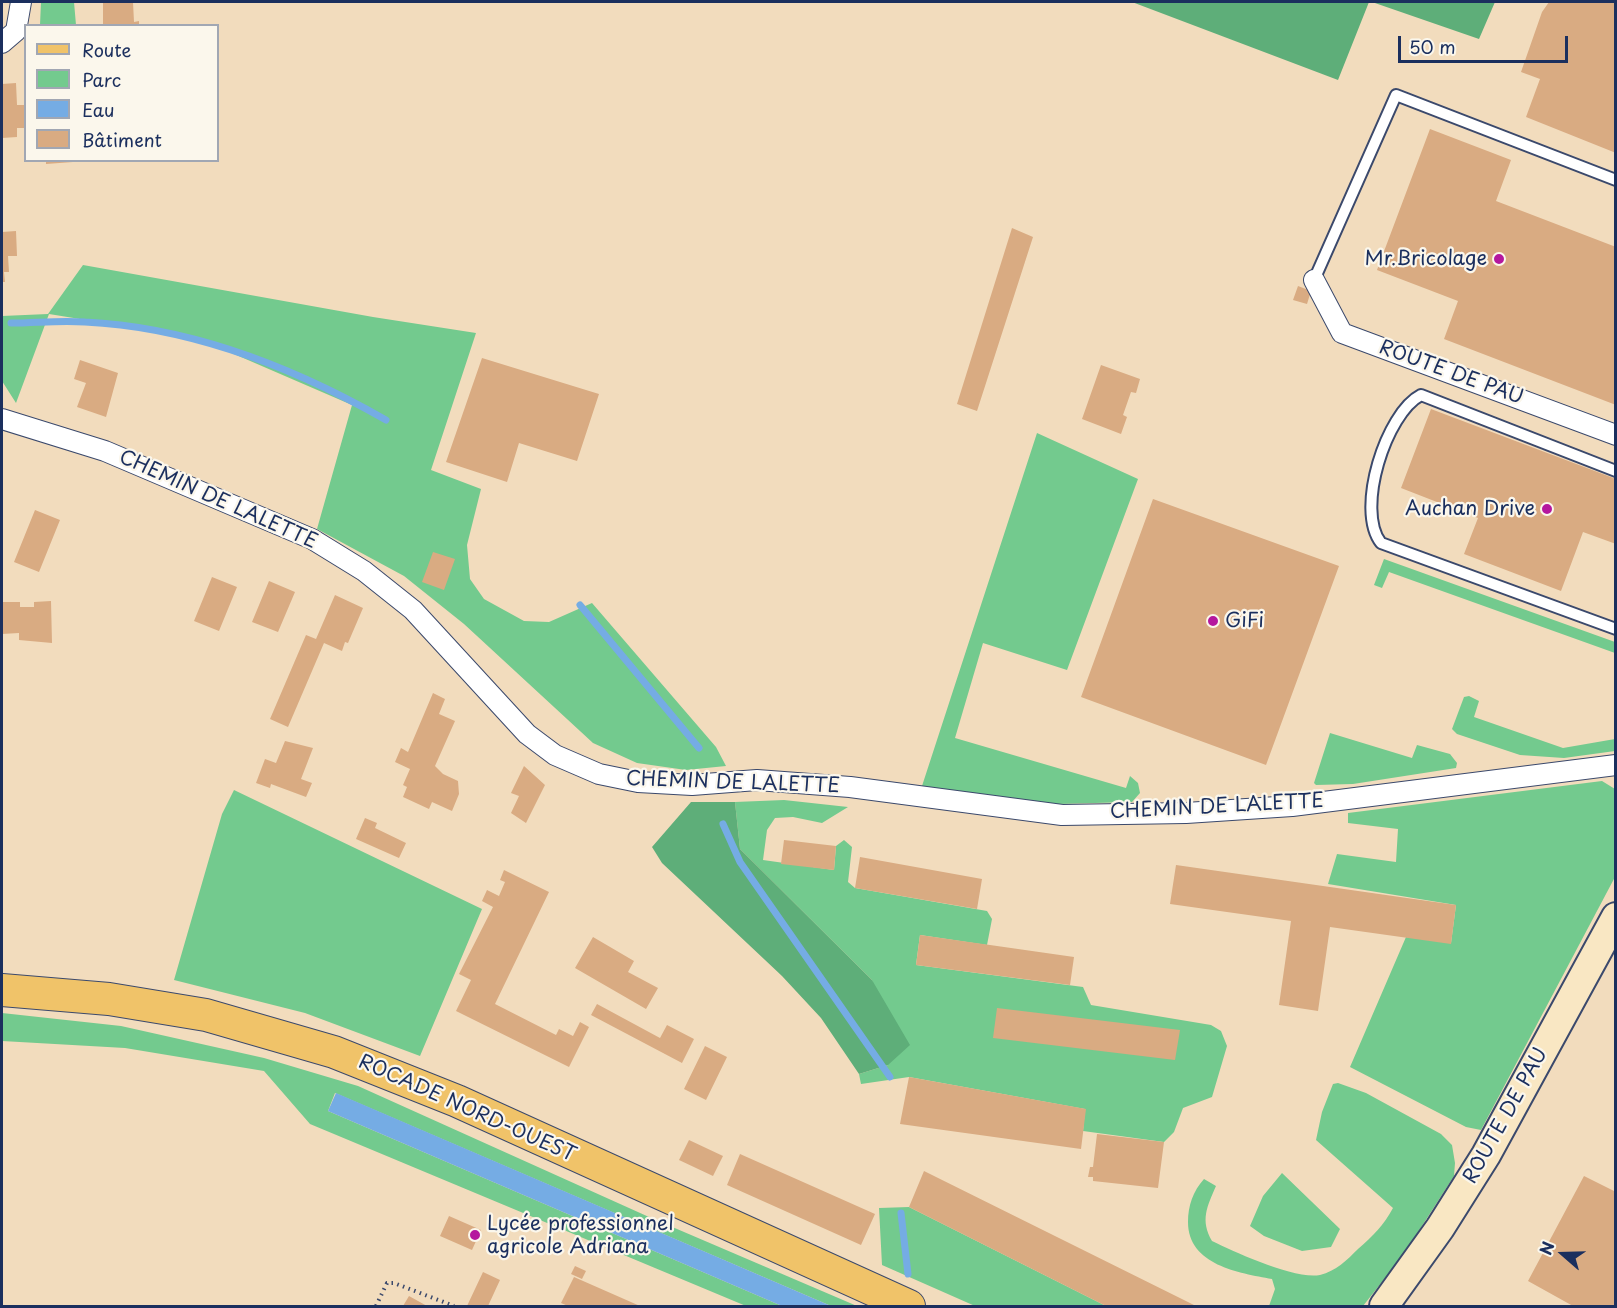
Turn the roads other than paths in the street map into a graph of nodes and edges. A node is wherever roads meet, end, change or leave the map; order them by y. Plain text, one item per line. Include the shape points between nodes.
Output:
1 (21, 2) edge
2 (2, 43) edge
3 (1616, 180) edge
4 (1314, 280) joint
5 (2, 419) edge
6 (1616, 435) edge
7 (1616, 471) edge
8 (1616, 629) edge
9 (1613, 768) edge
10 (1616, 917) edge
11 (2, 990) edge
12 (909, 1306) edge
13 (1384, 1306) edge

1 - 2 street via 16,31
3 - 4 lane via 1396,95
4 - 6 street, ROUTE DE PAU via 1342,333
5 - 9 street, CHEMIN DE LALETTE via 105,451 312,539 364,571 413,610 527,735 555,755 599,774 638,782 692,785 757,780 850,787 1062,815 1292,806
7 - 8 lane via 1421,395 1410,400 1386,442 1371,500 1372,526 1381,543
10 - 13 main road, ROUTE DE PAU via 1486,1155
11 - 12 main road, ROCADE NORD-OUEST via 109,999 206,1015 334,1052 457,1101

